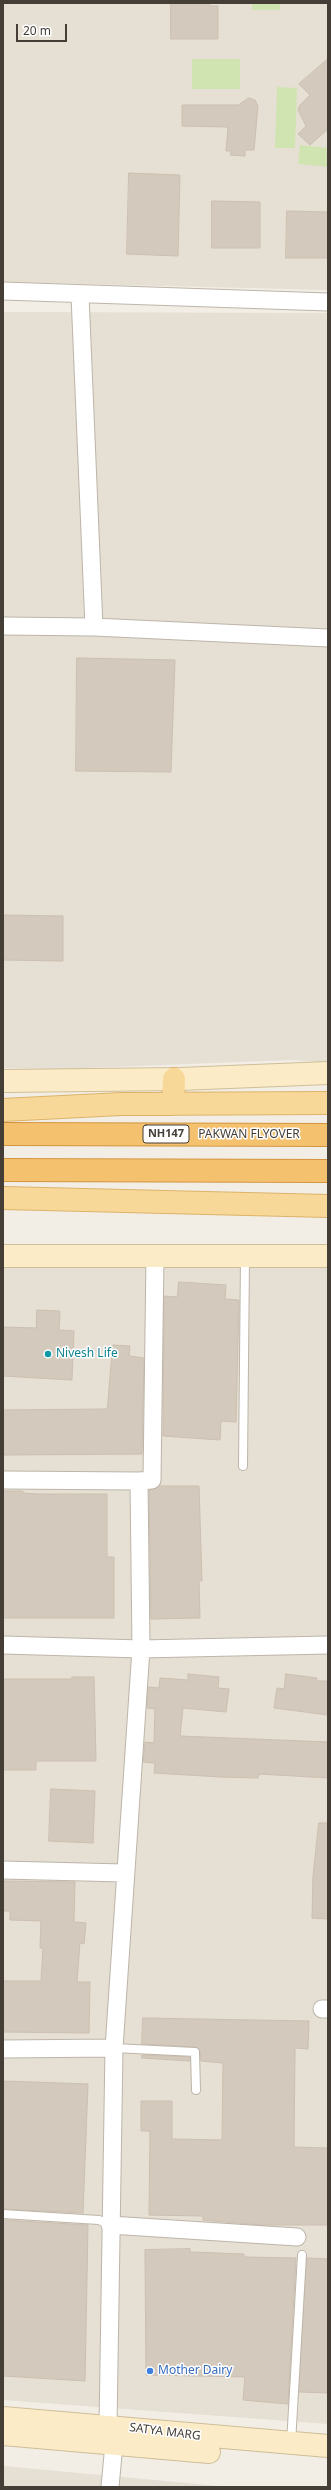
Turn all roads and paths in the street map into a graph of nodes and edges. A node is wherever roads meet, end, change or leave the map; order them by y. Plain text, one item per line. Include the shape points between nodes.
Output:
1 (3, 291) edge
2 (80, 295) junction
3 (328, 302) edge
4 (3, 626) edge
5 (94, 627) junction
6 (328, 638) edge
7 (328, 1073) edge
8 (174, 1079) junction
9 (3, 1081) edge
10 (328, 1103) edge
11 (173, 1104) junction
12 (3, 1110) edge
13 (3, 1134) edge
14 (328, 1135) edge
15 (3, 1170) edge
16 (328, 1171) edge
17 (3, 1198) edge
18 (328, 1206) edge
19 (3, 1256) edge
20 (155, 1256) junction
21 (245, 1256) junction
22 (328, 1256) edge
23 (242, 1466) dead end
24 (3, 1480) edge
25 (139, 1481) junction
26 (3, 1645) edge
27 (328, 1645) edge
28 (141, 1649) junction
29 (3, 1870) edge
30 (124, 1873) junction
31 (114, 2048) junction
32 (3, 2049) edge
33 (196, 2090) dead end
34 (3, 2214) edge
35 (110, 2225) junction
36 (298, 2237) dead end
37 (302, 2255) dead end
38 (3, 2418) edge
39 (3, 2434) edge
40 (111, 2435) junction
41 (291, 2444) junction
42 (328, 2446) edge
43 (328, 2462) edge
44 (110, 2487) edge

1 - 2 street
2 - 3 street
2 - 5 street
4 - 5 street
5 - 6 street
7 - 8 street
8 - 9 street
8 - 11 main road
10 - 11 main road
11 - 12 main road
13 - 14 highway, PAKWAN FLYOVER / NH147
15 - 16 highway
17 - 18 main road
19 - 20 street
20 - 21 street
20 - 25 street via 152,1480
21 - 22 street
21 - 23 lane
24 - 25 street
25 - 28 street
26 - 28 street
27 - 28 street
28 - 30 street
29 - 30 street
30 - 31 street
31 - 32 street
31 - 33 lane via 195,2052
31 - 35 street
34 - 35 lane via 99,2220
35 - 36 street
35 - 40 street
37 - 41 lane
38 - 40 street, SATYA MARG
39 - 40 street, SATYA MARG
40 - 41 street, SATYA MARG via 198,2436
40 - 43 street, SATYA MARG
40 - 44 street
41 - 42 street, SATYA MARG

